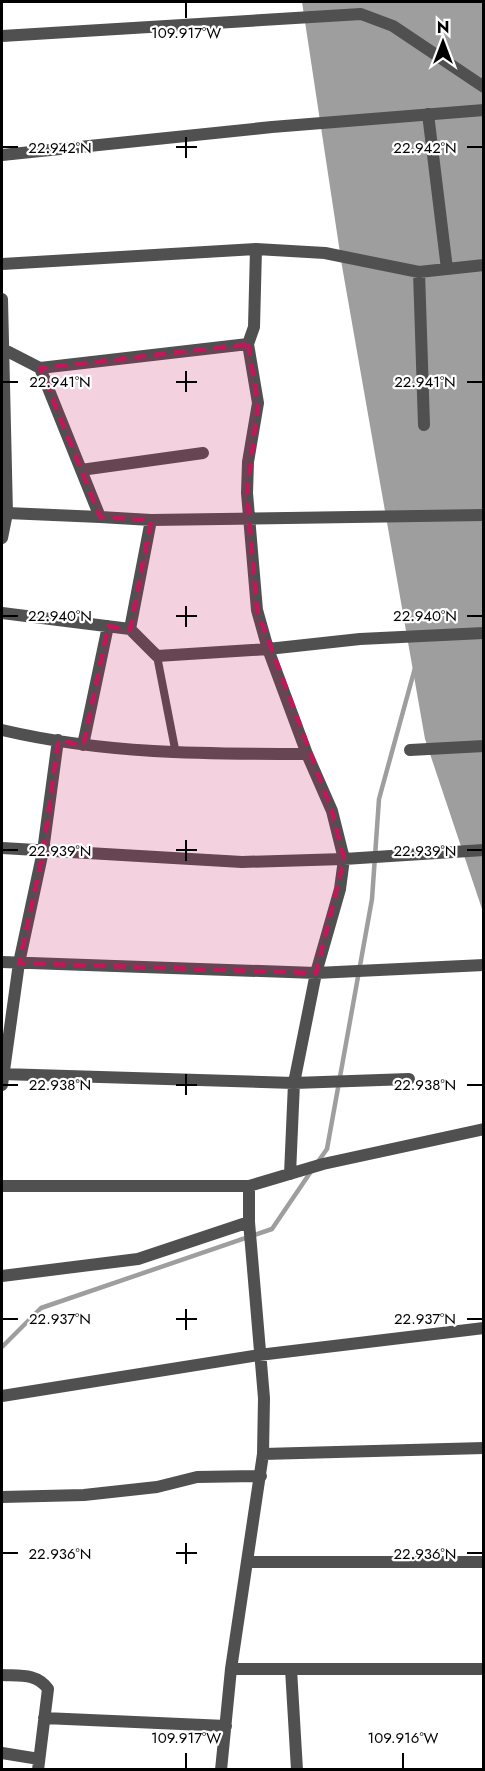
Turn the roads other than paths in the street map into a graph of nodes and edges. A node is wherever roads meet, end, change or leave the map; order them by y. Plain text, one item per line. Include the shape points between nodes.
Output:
1 (2, 36) edge
2 (483, 87) edge
3 (483, 110) edge
4 (428, 114) junction
5 (2, 155) edge
6 (256, 249) junction
7 (2, 264) edge
8 (483, 265) edge
9 (447, 268) junction
10 (419, 272) junction
11 (2, 299) edge
12 (248, 345) junction
13 (3, 349) edge
14 (40, 368) junction
15 (424, 425) dead end
16 (203, 453) dead end
17 (81, 470) junction
18 (7, 513) junction
19 (483, 515) edge
20 (100, 517) junction
21 (250, 518) junction
22 (151, 520) junction
23 (2, 538) edge
24 (2, 613) edge
25 (108, 626) junction
26 (130, 629) junction
27 (483, 633) edge
28 (268, 649) junction
29 (157, 656) junction
30 (2, 730) edge
31 (58, 740) junction
32 (83, 745) junction
33 (483, 746) edge
34 (410, 750) dead end
35 (177, 754) junction
36 (307, 754) junction
37 (2, 848) edge
38 (483, 850) edge
39 (43, 851) junction
40 (344, 859) junction
41 (2, 962) edge
42 (19, 963) junction
43 (483, 965) edge
44 (316, 973) junction
45 (2, 1074) edge
46 (409, 1079) dead end
47 (294, 1083) junction
48 (2, 1085) edge
49 (483, 1129) edge
50 (290, 1174) junction
51 (2, 1186) edge
52 (249, 1186) junction
53 (249, 1222) junction
54 (2, 1276) edge
55 (483, 1328) edge
56 (259, 1355) junction
57 (2, 1396) edge
58 (483, 1448) edge
59 (263, 1454) junction
60 (261, 1476) junction
61 (2, 1497) edge
62 (249, 1562) junction
63 (483, 1562) edge
64 (231, 1669) junction
65 (291, 1669) junction
66 (483, 1669) edge
67 (2, 1675) edge
68 (44, 1718) junction
69 (226, 1726) junction
70 (2, 1753) edge
71 (38, 1764) edge
72 (221, 1770) edge
73 (297, 1770) edge

1 - 2 street via 361,14 393,27
3 - 4 street
4 - 5 street
4 - 9 street
6 - 7 street
6 - 10 street via 325,253
6 - 12 street via 254,327
8 - 9 street
9 - 10 street
10 - 15 street
11 - 13 street
12 - 14 street
12 - 21 street via 258,403 248,462
13 - 14 street
13 - 18 street
14 - 17 street
16 - 17 street
17 - 20 street
18 - 20 street
18 - 23 street
19 - 21 street
20 - 22 street
21 - 22 street
21 - 28 street via 257,610
22 - 26 street
24 - 25 street
25 - 26 street
25 - 32 street
26 - 29 street
27 - 28 street via 360,639
28 - 29 street
28 - 36 street
29 - 35 lane
30 - 31 street
31 - 32 street
31 - 39 street
32 - 35 street
33 - 34 street
35 - 36 street
36 - 40 street via 332,811
37 - 39 street
38 - 40 street
39 - 40 street via 242,862
39 - 42 street
40 - 44 street via 340,889
41 - 42 street
42 - 44 street
42 - 45 street
43 - 44 street
44 - 47 street
45 - 47 street
45 - 48 street
46 - 47 street
47 - 50 street
49 - 50 street
50 - 52 street
51 - 52 street
52 - 53 street
53 - 54 street via 138,1259
53 - 56 street
55 - 56 street
56 - 57 street
56 - 59 street via 264,1398
58 - 59 street
59 - 60 street
60 - 61 street via 197,1477 157,1487 84,1495
60 - 62 street
62 - 63 street
62 - 64 street
64 - 65 street
64 - 69 street
65 - 66 street
65 - 73 street
67 - 68 street via 43,1681 48,1689
68 - 69 street
68 - 71 street
69 - 72 street
70 - 71 street

